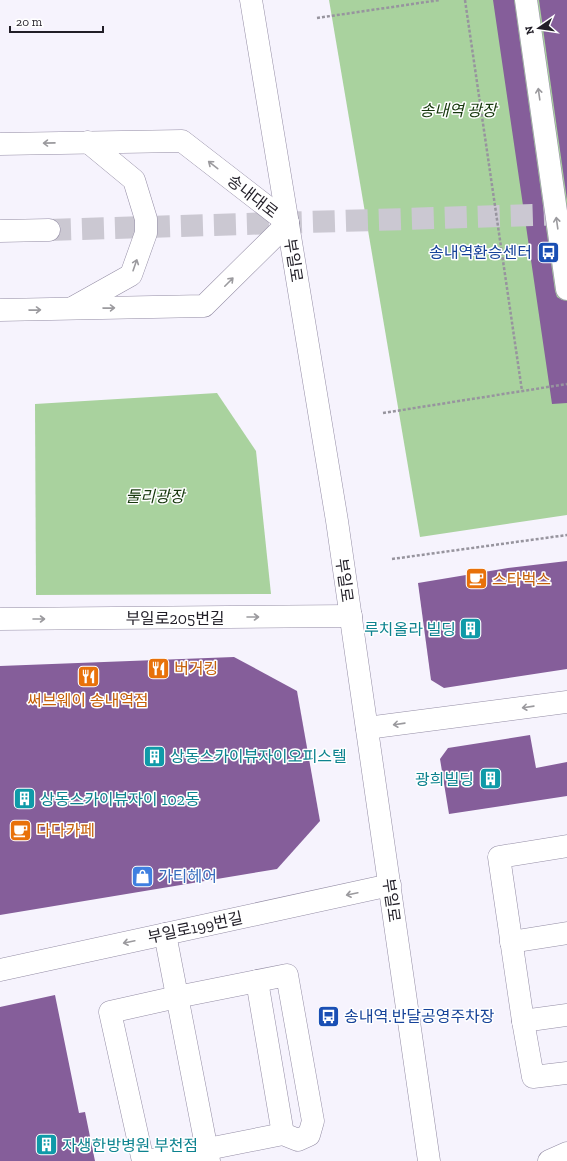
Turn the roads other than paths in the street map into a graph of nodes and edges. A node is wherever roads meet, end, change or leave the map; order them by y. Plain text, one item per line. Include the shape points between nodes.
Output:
1 (252, 0) edge
2 (526, 0) edge
3 (541, 0) edge
4 (88, 142) junction
5 (0, 144) edge
6 (567, 185) edge
7 (288, 223) junction
8 (49, 230) tunnel mouth
9 (0, 231) edge
10 (567, 289) edge
11 (70, 309) junction
12 (0, 310) edge
13 (351, 616) junction
14 (0, 619) edge
15 (567, 702) edge
16 (367, 728) junction
17 (567, 846) edge
18 (390, 885) junction
19 (567, 933) edge
20 (165, 934) junction
21 (511, 942) junction
22 (0, 970) edge
23 (257, 981) junction
24 (177, 997) junction
25 (567, 1014) edge
26 (523, 1021) junction
27 (567, 1073) edge
28 (283, 1134) junction
29 (567, 1153) edge
30 (208, 1155) edge
31 (143, 1161) edge
32 (147, 1161) edge
33 (429, 1161) edge
34 (549, 1161) edge

1 - 7 street, 부일로
10 -> 2 street
3 - 6 street
4 -> 5 street, 송내대로
7 -> 4 street, 송내대로 via 182,141
11 -> 4 street via 131,275 146,233 146,219 134,180
11 -> 7 street, 송내대로 via 204,306
7 - 13 street, 부일로
8 - 9 street
12 -> 11 street, 송내대로
14 -> 13 street, 부일로205번길
13 - 16 street, 부일로
15 -> 16 street
16 - 18 street, 부일로
17 - 21 street via 499,857
18 -> 20 street, 부일로199번길
18 - 33 street, 부일로
19 - 21 street
20 -> 22 street, 부일로199번길
20 - 24 street
21 - 26 street
23 - 24 street
23 - 28 street
23 - 28 street via 287,975 313,1121 309,1135 298,1140
24 - 30 street
24 - 31 street via 110,1012
25 - 26 street
26 - 27 street via 532,1077
28 - 30 street
29 - 34 street
30 - 32 street

